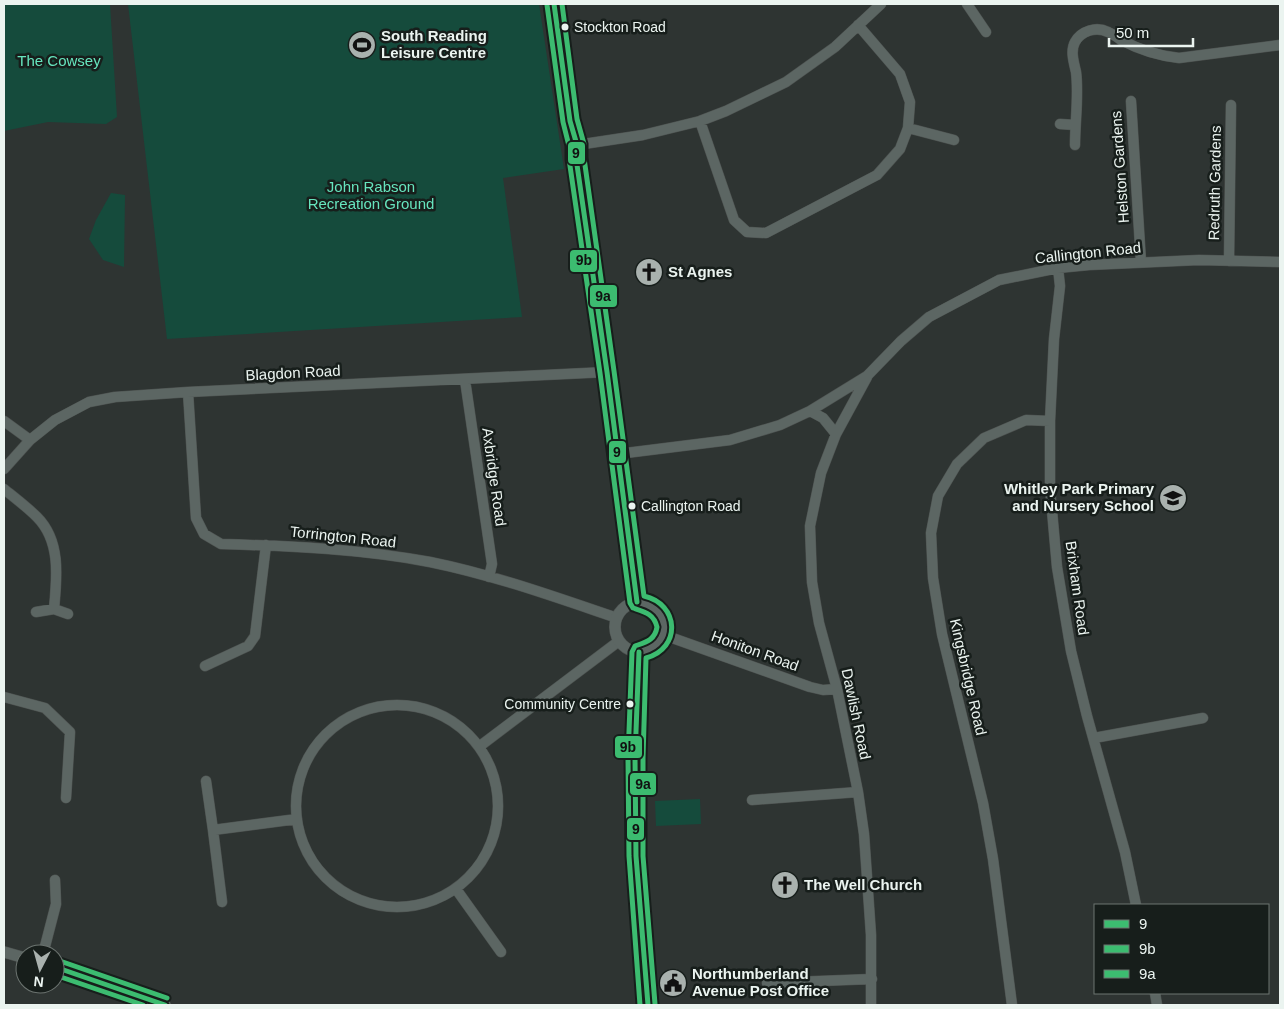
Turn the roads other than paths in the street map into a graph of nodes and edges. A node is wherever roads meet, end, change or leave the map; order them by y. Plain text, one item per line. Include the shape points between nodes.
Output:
1 (554, 4) edge
2 (881, 4) edge
3 (967, 4) edge
4 (858, 25) junction
5 (986, 32) dead end
6 (1280, 45) edge
7 (1131, 101) dead end
8 (1232, 105) dead end
9 (700, 121) junction
10 (1060, 124) dead end
11 (1075, 125) junction
12 (908, 128) junction
13 (954, 140) dead end
14 (577, 145) junction
15 (1075, 145) dead end
16 (1229, 261) junction
17 (1141, 262) junction
18 (1280, 262) edge
19 (1058, 268) junction
20 (607, 372) junction
21 (867, 376) junction
22 (466, 380) junction
23 (188, 392) junction
24 (810, 411) junction
25 (4, 421) edge
26 (1050, 421) junction
27 (836, 434) junction
28 (30, 440) junction
29 (618, 454) junction
30 (4, 469) edge
31 (4, 489) edge
32 (266, 545) junction
33 (489, 577) junction
34 (637, 602) junction
35 (54, 609) junction
36 (36, 612) dead end
37 (68, 614) dead end
38 (616, 618) junction
39 (664, 634) junction
40 (619, 641) junction
41 (639, 652) junction
42 (205, 666) dead end
43 (837, 689) junction
44 (4, 698) edge
45 (1204, 718) dead end
46 (1094, 738) junction
47 (480, 746) junction
48 (206, 781) dead end
49 (858, 792) junction
50 (66, 798) dead end
51 (752, 800) dead end
52 (298, 819) junction
53 (213, 830) junction
54 (56, 880) dead end
55 (456, 890) junction
56 (222, 902) dead end
57 (1136, 904) edge
58 (46, 944) edge
59 (501, 952) dead end
60 (65, 970) edge
61 (872, 979) junction
62 (767, 983) dead end
63 (165, 1005) edge
64 (648, 1005) edge
65 (871, 1005) edge
66 (1012, 1005) edge

1 - 14 street via 570,121
2 - 4 street
3 - 5 street
4 - 9 street via 835,47 786,82
4 - 12 street via 900,74 910,102
6 - 11 street via 1166,57 1106,31 1093,29 1083,33 1074,43
7 - 17 street, Helston Gardens
8 - 16 street, Redruth Gardens
9 - 12 street via 734,220 747,232 766,233 877,175 900,149
9 - 14 street via 643,135
10 - 11 street
11 - 15 street
12 - 13 street
14 - 20 street via 577,167
16 - 17 street, Callington Road
16 - 18 street, Callington Road
17 - 19 street, Callington Road
19 - 21 street, Callington Road via 999,280 929,318
19 - 26 street, Brixham Road via 1060,286
20 - 22 street, Blagdon Road
20 - 29 street
21 - 24 street, Callington Road
21 - 27 street, Dawlish Road
22 - 23 street, Blagdon Road
22 - 33 street, Axbridge Road via 492,564
23 - 28 street, Blagdon Road via 89,402 55,420
23 - 32 street, Torrington Road via 196,518 204,534 221,544
24 - 27 street via 823,418
24 - 29 street, Callington Road via 780,425 730,440
25 - 28 street
26 - 46 street, Brixham Road via 1050,488 1057,567 1070,651
26 - 66 street, Kingsbridge Road via 1026,420 984,438 957,464 938,496 931,533 933,578 942,634 983,804
27 - 43 street, Dawlish Road via 821,474 810,526 812,582 819,623
28 - 30 street, Blagdon Road
29 - 34 street
31 - 35 street via 38,518 52,540 58,568
32 - 33 street, Torrington Road via 367,552
32 - 42 street via 255,636 248,646
33 - 38 street, Torrington Road
34 - 38 street via 625,607
34 - 39 street via 653,606 659,612 665,626
35 - 36 street
35 - 37 street
38 - 40 street via 615,630
39 - 41 street via 654,647
39 - 43 street, Honiton Road via 810,687
40 - 41 street
40 - 47 street
41 - 64 street via 636,856
43 - 49 street, Dawlish Road
44 - 50 street via 46,708 70,732
45 - 46 street
46 - 57 street, Brixham Road
47 - 52 street via 453,720 419,707 389,704 357,712 329,731 308,757 297,788
47 - 55 street via 493,770 498,795 497,823 489,847 473,873
48 - 53 street
49 - 51 street
49 - 61 street, Dawlish Road via 864,834
52 - 53 street
52 - 55 street via 304,847 318,869 354,897 375,905 393,907 425,903
53 - 56 street
54 - 58 street via 56,904
55 - 59 street
60 - 63 street
61 - 62 street
61 - 65 street, Dawlish Road

